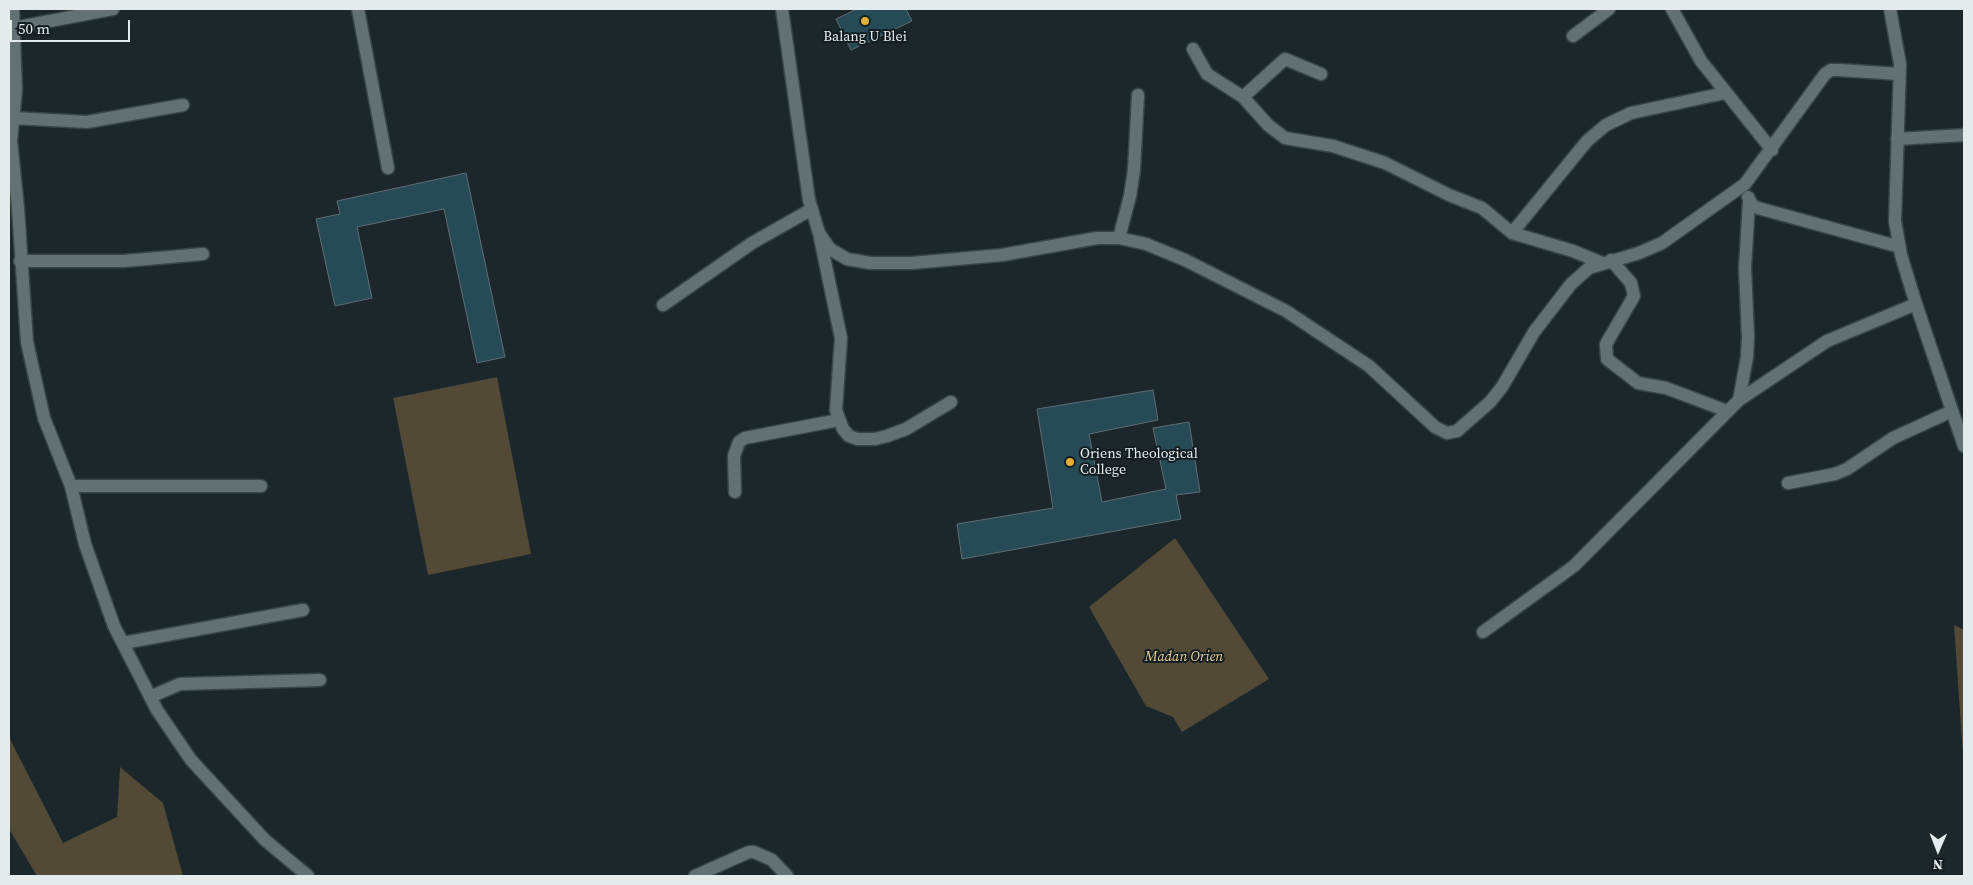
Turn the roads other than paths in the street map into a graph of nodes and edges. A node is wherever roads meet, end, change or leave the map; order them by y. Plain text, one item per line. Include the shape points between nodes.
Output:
1 (13, 9) edge
2 (113, 9) edge
3 (358, 9) edge
4 (782, 9) edge
5 (1609, 9) edge
6 (1672, 9) edge
7 (1890, 9) edge
8 (13, 28) junction
9 (1573, 36) dead end
10 (1193, 49) dead end
11 (1321, 74) dead end
12 (1899, 74) junction
13 (1725, 93) junction
14 (1138, 94) dead end
15 (1243, 97) junction
16 (183, 105) dead end
17 (13, 118) junction
18 (1964, 135) edge
19 (1897, 139) junction
20 (1772, 150) junction
21 (388, 168) dead end
22 (1745, 184) junction
23 (1749, 201) junction
24 (812, 210) junction
25 (819, 233) junction
26 (1512, 233) junction
27 (1119, 238) junction
28 (1900, 246) junction
29 (203, 254) dead end
30 (20, 261) junction
31 (1606, 262) junction
32 (1916, 304) junction
33 (663, 305) dead end
34 (1739, 400) junction
35 (951, 402) dead end
36 (1727, 411) junction
37 (1952, 411) junction
38 (839, 420) junction
39 (1964, 446) edge
40 (1788, 483) dead end
41 (71, 486) junction
42 (261, 486) dead end
43 (735, 492) dead end
44 (302, 610) dead end
45 (1483, 632) dead end
46 (123, 643) junction
47 (320, 680) dead end
48 (150, 696) junction
49 (308, 876) edge
50 (695, 876) edge
51 (787, 876) edge

1 - 8 street
2 - 8 street
3 - 21 street
4 - 24 street via 802,162
5 - 9 street
6 - 13 street via 1701,61
7 - 12 street
8 - 17 street via 16,90
10 - 15 street via 1207,74
11 - 15 street via 1285,59
12 - 19 street
12 - 20 street via 1831,70
13 - 20 street
13 - 26 street via 1631,114 1606,125 1587,141
14 - 27 street via 1134,170
15 - 26 street via 1268,125 1285,138 1333,146 1385,163 1482,208
16 - 17 street via 87,122
17 - 30 street via 11,141
18 - 19 street
19 - 28 street via 1895,222
20 - 22 street
22 - 23 street
22 - 31 street via 1662,243
23 - 28 street via 1758,208
23 - 34 street via 1745,268 1747,357
24 - 25 street
24 - 33 street via 752,243
25 - 27 street via 830,249 847,259 870,263 982,257 1097,238
25 - 38 street via 841,338 836,410
26 - 31 street
27 - 31 street via 1146,244 1185,260 1286,311 1369,366 1435,427 1447,433 1457,431 1490,402 1534,332 1571,284 1589,268
28 - 32 street
29 - 30 street via 124,261
30 - 41 street via 27,342 34,376 44,418
31 - 36 street via 1631,283 1634,296 1606,344 1607,359 1638,383 1666,388
32 - 34 street via 1827,342
32 - 37 street
34 - 36 street
35 - 38 street via 906,428 874,439 849,436
36 - 45 street via 1574,566
37 - 39 street
37 - 40 street via 1893,438 1848,469
38 - 43 street via 745,438 739,442 734,456
41 - 42 street
41 - 46 street via 85,544
44 - 46 street
46 - 48 street
47 - 48 street via 180,684
48 - 49 street via 191,760 264,840
50 - 51 street via 754,852 772,860

